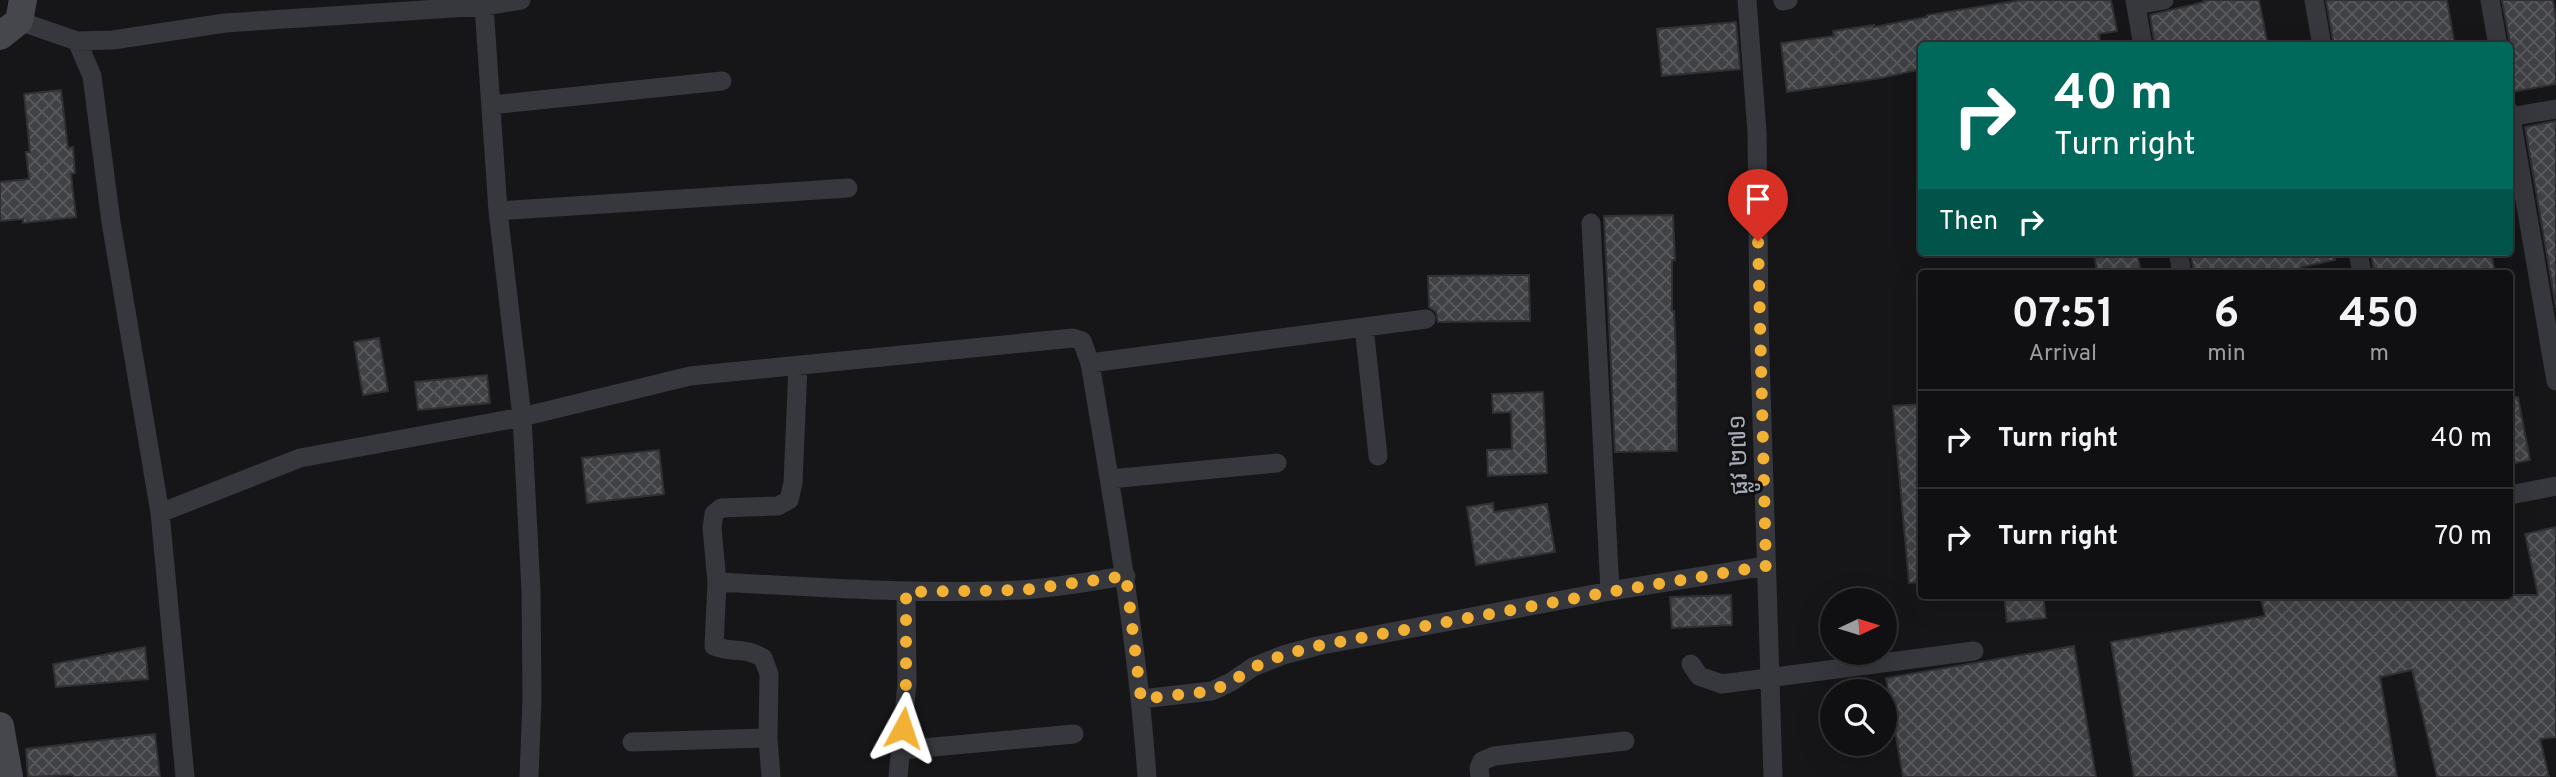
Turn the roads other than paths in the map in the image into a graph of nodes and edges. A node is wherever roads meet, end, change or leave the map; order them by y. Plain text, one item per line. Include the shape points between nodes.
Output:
1 (521, 0) edge
2 (1747, 0) edge
3 (2164, 0) edge
4 (2314, 0) edge
5 (2490, 0) edge
6 (2136, 3) edge
7 (484, 6) junction
8 (14, 19) edge
9 (77, 41) junction
10 (2142, 42) edge
11 (2321, 42) edge
12 (2497, 42) edge
13 (722, 80) dead end
14 (491, 105) junction
15 (2556, 109) edge
16 (2513, 116) edge
17 (2513, 133) edge
18 (848, 188) dead end
19 (498, 211) junction
20 (1591, 223) dead end
21 (1426, 319) dead end
22 (1364, 327) junction
23 (1090, 363) junction
24 (798, 366) junction
25 (2556, 380) edge
26 (522, 417) junction
27 (1378, 456) dead end
28 (1277, 463) dead end
29 (1110, 479) junction
30 (2556, 486) edge
31 (2513, 494) edge
32 (160, 513) junction
33 (1766, 566) junction
34 (1126, 576) junction
35 (717, 582) junction
36 (906, 592) junction
37 (1609, 592) junction
38 (1974, 652) dead end
39 (1690, 664) dead end
40 (1769, 680) junction
41 (1141, 699) junction
42 (0, 726) edge
43 (1074, 734) dead end
44 (768, 738) junction
45 (1625, 741) dead end
46 (632, 742) dead end
47 (901, 750) junction
48 (9, 777) edge
49 (185, 777) edge
50 (529, 777) edge
51 (771, 777) edge
52 (898, 777) edge
53 (1147, 777) edge
54 (1480, 777) edge
55 (1773, 777) edge

1 - 7 street
2 - 33 street, ផ្លូវ ២៧១ via 1756,132
3 - 6 street
4 - 11 street
5 - 12 street
6 - 10 street
7 - 9 street via 225,23
7 - 14 street
8 - 9 street
9 - 32 street via 92,76 111,222
13 - 14 street
14 - 19 street
15 - 16 street
17 - 25 street
18 - 19 street
19 - 26 street
20 - 37 street
21 - 22 street
22 - 23 street
22 - 27 street
23 - 24 street via 1082,341 1073,338
23 - 29 street
24 - 26 street via 690,376
24 - 35 street via 789,500 778,506 721,508 714,514
26 - 32 street via 300,458
26 - 50 street via 531,591
28 - 29 street
29 - 34 street
30 - 31 street
32 - 49 street
33 - 37 street
33 - 40 street, ផ្លូវ ២៧១
34 - 36 street via 1023,590
34 - 41 street
35 - 36 street
35 - 44 street via 714,646 727,651 748,649 764,658 769,674
36 - 47 street
37 - 41 street via 1317,646 1254,667 1212,691
38 - 40 street
39 - 40 street via 1699,676 1722,684
40 - 55 street, ផ្លូវ ២៧១
41 - 53 street
42 - 48 street
43 - 47 street
44 - 46 street
44 - 51 street
45 - 54 street via 1494,757 1482,761
47 - 52 street

